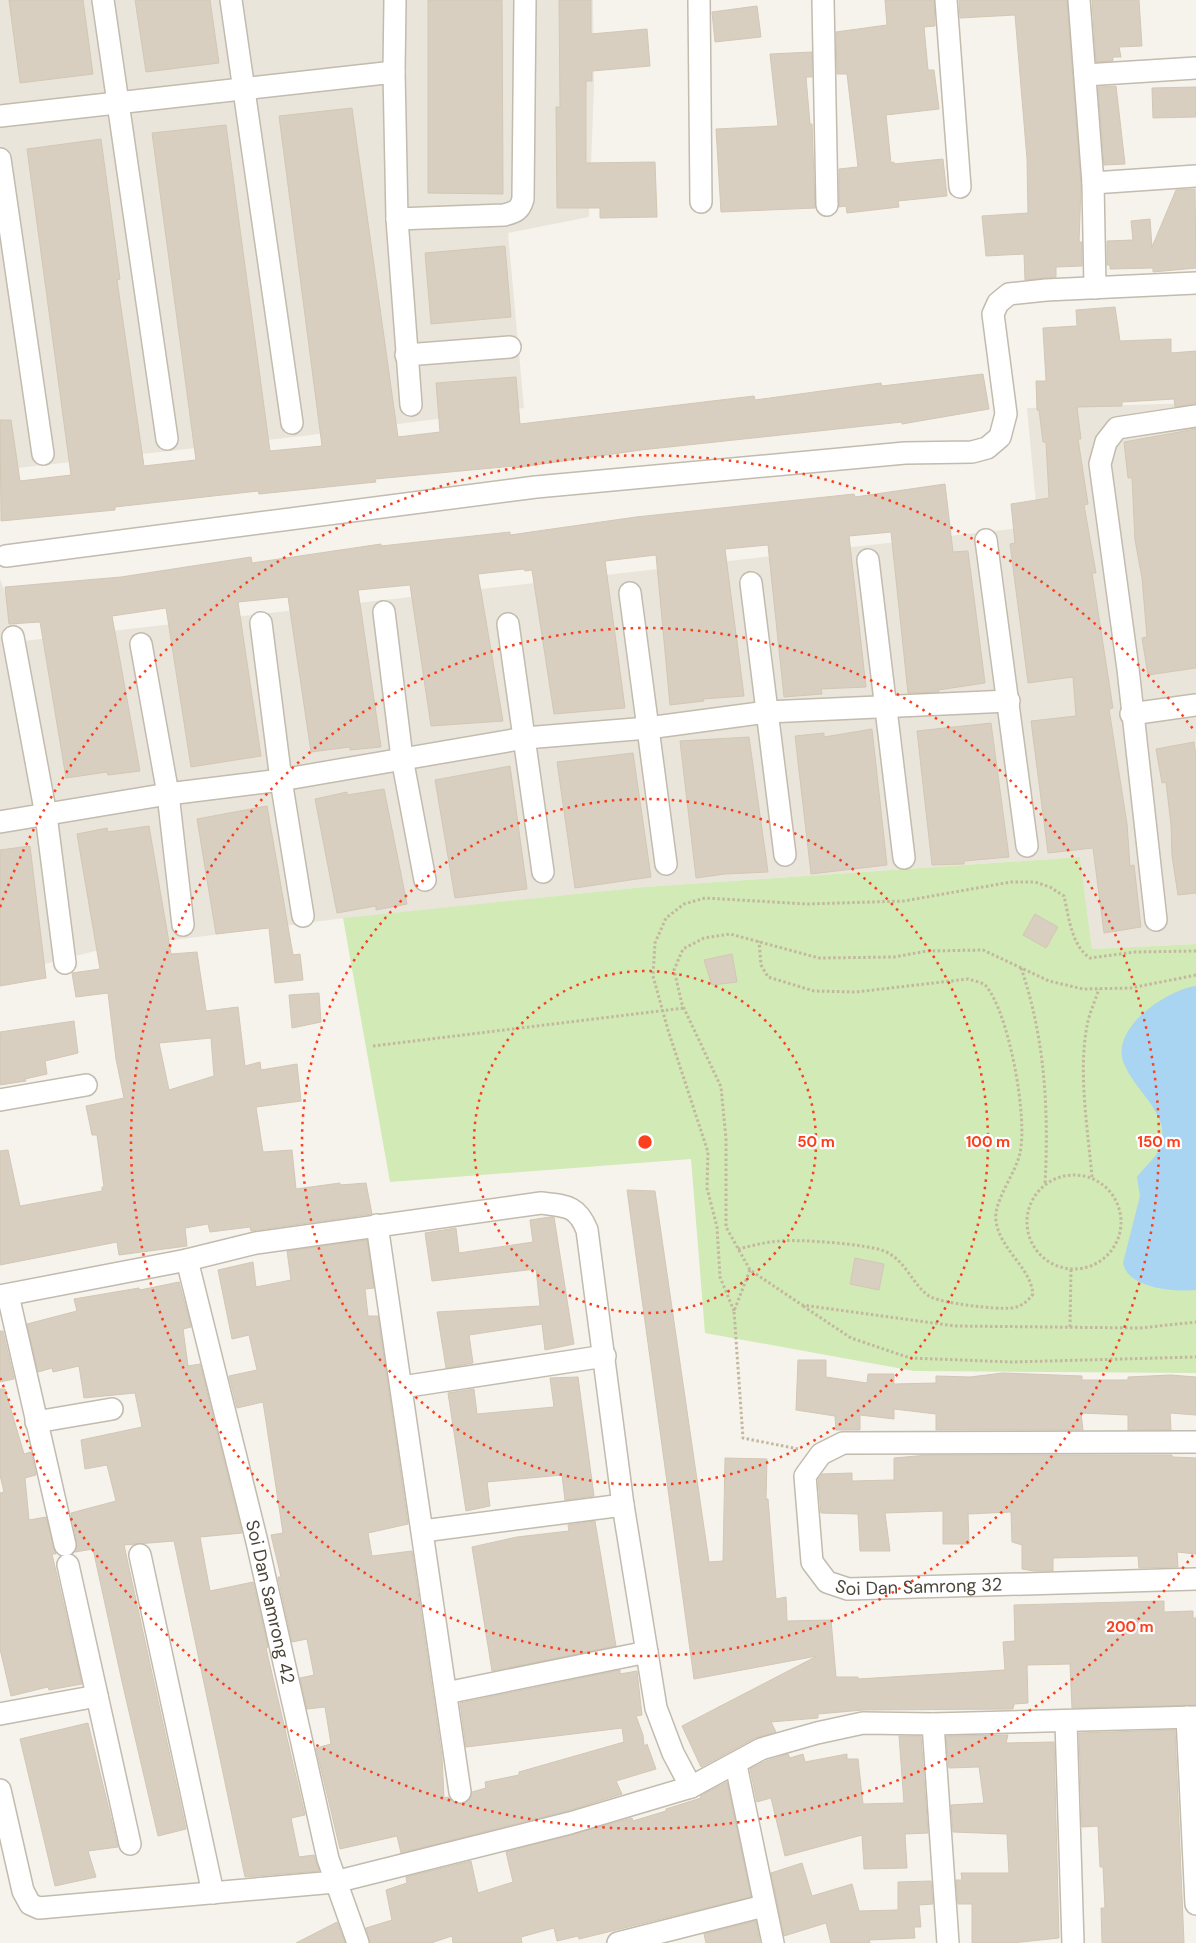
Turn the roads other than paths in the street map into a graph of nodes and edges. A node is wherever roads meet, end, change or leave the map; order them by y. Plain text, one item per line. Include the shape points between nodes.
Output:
1 (104, 0) edge
2 (231, 0) edge
3 (395, 0) edge
4 (525, 0) edge
5 (699, 0) edge
6 (823, 0) edge
7 (946, 0) edge
8 (1078, 0) edge
9 (1196, 68) edge
10 (394, 72) junction
11 (1085, 75) junction
12 (243, 88) junction
13 (118, 101) junction
14 (0, 116) edge
15 (0, 159) edge
16 (1196, 176) edge
17 (1093, 183) junction
18 (960, 188) dead end
19 (701, 202) dead end
20 (827, 205) dead end
21 (397, 219) junction
22 (1196, 283) edge
23 (1096, 288) junction
24 (510, 347) dead end
25 (406, 355) junction
26 (411, 406) dead end
27 (1196, 416) edge
28 (292, 423) dead end
29 (167, 439) dead end
30 (43, 454) dead end
31 (986, 540) dead end
32 (6, 556) dead end
33 (868, 560) dead end
34 (751, 583) dead end
35 (630, 594) dead end
36 (384, 612) dead end
37 (261, 622) dead end
38 (508, 624) dead end
39 (14, 637) dead end
40 (141, 644) dead end
41 (1009, 701) junction
42 (1196, 705) edge
43 (885, 707) junction
44 (768, 712) junction
45 (1131, 714) junction
46 (648, 728) junction
47 (525, 738) junction
48 (402, 758) junction
49 (282, 780) junction
50 (168, 794) junction
51 (46, 815) junction
52 (0, 822) edge
53 (1027, 846) dead end
54 (785, 855) dead end
55 (904, 858) dead end
56 (666, 864) dead end
57 (543, 872) dead end
58 (425, 880) dead end
59 (303, 916) dead end
60 (1156, 920) dead end
61 (183, 925) dead end
62 (65, 964) dead end
63 (86, 1085) dead end
64 (0, 1100) edge
65 (377, 1224) junction
66 (187, 1260) junction
67 (4, 1296) edge
68 (605, 1356) junction
69 (402, 1386) junction
70 (112, 1409) dead end
71 (36, 1422) junction
72 (1196, 1442) edge
73 (623, 1505) junction
74 (423, 1531) junction
75 (140, 1555) dead end
76 (1196, 1579) edge
77 (647, 1652) junction
78 (446, 1693) junction
79 (97, 1696) junction
80 (0, 1714) edge
81 (1192, 1717) edge
82 (1066, 1722) junction
83 (933, 1724) junction
84 (736, 1765) junction
85 (692, 1787) junction
86 (0, 1790) edge
87 (460, 1792) dead end
88 (130, 1844) dead end
89 (335, 1882) junction
90 (212, 1893) junction
91 (1196, 1904) edge
92 (764, 1906) junction
93 (358, 1943) edge
94 (618, 1943) edge
95 (773, 1943) edge
96 (948, 1943) edge
97 (1073, 1943) edge

1 - 13 street
2 - 12 street
3 - 10 street
4 - 21 street via 521,207 515,213 504,215
5 - 19 street
6 - 20 street
7 - 18 street
8 - 11 street
9 - 11 street
10 - 12 street
10 - 21 street
11 - 17 street
12 - 13 street
12 - 28 street
13 - 14 street
13 - 29 street
15 - 30 street
16 - 17 street
17 - 23 street
21 - 25 street
22 - 23 street
23 - 32 street via 1008,294 998,303 994,314 994,333 1006,414 1000,437 987,448 972,452 905,453 536,487
24 - 25 street
25 - 26 street
27 - 45 street via 1117,428 1106,442 1100,464
31 - 41 street
33 - 43 street
34 - 44 street
35 - 46 street
36 - 48 street
37 - 49 street
38 - 47 street
39 - 51 street
40 - 50 street
41 - 43 street
41 - 53 street
42 - 45 street
43 - 44 street
43 - 55 street
44 - 46 street
44 - 54 street
45 - 60 street
46 - 47 street
46 - 56 street
47 - 48 street
47 - 57 street
48 - 49 street
48 - 58 street
49 - 50 street
49 - 59 street
50 - 51 street
50 - 61 street
51 - 52 street
51 - 62 street
63 - 64 street
65 - 66 street via 256,1243
65 - 68 street via 541,1203 565,1206 581,1215 587,1230
65 - 69 street
66 - 67 street
66 - 89 street, Soi Dan Samrong 42 via 257,1542
67 - 71 street
68 - 69 street
68 - 73 street
69 - 74 street
70 - 71 street
71 - 79 street
72 - 76 street, Soi Dan Samrong 32 via 843,1443 821,1454 805,1476 812,1562 827,1582 848,1589
73 - 74 street
73 - 77 street
74 - 78 street
75 - 90 street
77 - 78 street
77 - 85 street via 656,1708 673,1753
78 - 87 street
79 - 80 street
79 - 88 street
81 - 82 street
81 - 91 street
82 - 83 street
82 - 97 street
83 - 84 street via 862,1723 761,1749
83 - 96 street
84 - 85 street
84 - 92 street
85 - 89 street via 570,1824
86 - 90 street via 23,1891 30,1904 39,1908
89 - 90 street
89 - 93 street, Soi Dan Samrong 42
92 - 94 street
92 - 95 street

